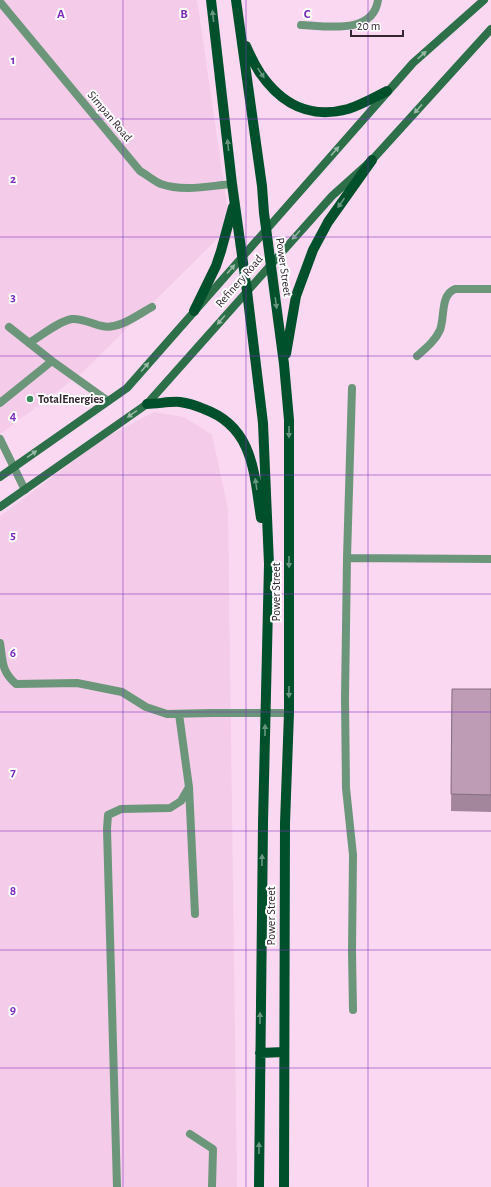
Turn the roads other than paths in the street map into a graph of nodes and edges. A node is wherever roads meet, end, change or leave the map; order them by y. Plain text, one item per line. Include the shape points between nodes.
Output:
1 (211, 0) edge
2 (236, 0) edge
3 (378, 0) edge
4 (484, 0) edge
5 (0, 2) edge
6 (301, 25) dead end
7 (491, 28) edge
8 (242, 39) junction
9 (387, 91) junction
10 (372, 160) junction
11 (232, 184) junction
12 (234, 201) junction
13 (266, 230) junction
14 (242, 256) junction
15 (270, 264) junction
16 (491, 289) edge
17 (247, 291) junction
18 (152, 307) dead end
19 (194, 312) junction
20 (9, 327) dead end
21 (29, 343) junction
22 (417, 356) dead end
23 (52, 361) junction
24 (284, 364) junction
25 (352, 388) dead end
26 (108, 401) junction
27 (0, 403) edge
28 (147, 404) junction
29 (0, 439) edge
30 (13, 467) junction
31 (0, 477) edge
32 (25, 490) junction
33 (0, 507) edge
34 (347, 558) junction
35 (491, 558) edge
36 (269, 564) junction
37 (0, 643) edge
38 (265, 713) junction
39 (289, 713) junction
40 (179, 714) junction
41 (189, 787) junction
42 (195, 914) dead end
43 (353, 1010) dead end
44 (284, 1052) junction
45 (260, 1053) junction
46 (190, 1134) dead end
47 (117, 1187) edge
48 (212, 1187) edge
49 (259, 1187) edge
50 (284, 1187) edge

11 -> 1 main road, Power Street
2 - 8 main road, Power Street
3 - 6 street via 373,14 362,23 347,27
9 -> 4 main road, Refinery Road via 412,63
5 - 11 street, Simpan Road via 140,171 160,184 174,187
7 -> 10 main road, Refinery Road
8 -> 9 main road via 260,73 275,91 298,108 331,112 349,108
8 - 13 main road, Power Street
13 -> 9 main road, Refinery Road
10 -> 15 main road, Refinery Road via 332,196
10 -> 24 main road via 328,222 313,250 296,296
11 - 12 main road, Power Street
12 - 14 main road, Power Street
12 - 19 main road via 216,266
13 - 14 main road, Refinery Road
13 - 15 main road, Power Street
14 - 17 main road, Power Street
19 -> 14 main road, Refinery Road
15 - 17 main road, Refinery Road
15 -> 24 main road, Power Street
16 - 22 street via 450,291 445,300 440,330 431,344
17 -> 28 main road, Refinery Road
17 - 36 main road, Power Street via 263,423
18 - 21 street via 111,327 72,319
26 -> 19 main road, Refinery Road via 127,388
20 - 21 street
21 - 23 street
23 - 26 street
23 - 27 street
24 -> 39 main road, Power Street via 289,420
25 - 34 street
30 -> 26 main road, Refinery Road
28 -> 32 main road, Refinery Road
36 -> 28 main road via 251,459 236,430 211,412 195,406 181,402
29 - 30 street
30 - 31 main road, Refinery Road
30 - 32 street
32 - 33 main road, Refinery Road
34 - 35 street
34 - 43 street via 346,788 353,855
36 - 38 main road, Power Street
37 - 40 street via 4,668 8,677 16,684 77,683 122,692 146,707 166,714
38 - 39 street
38 - 40 street
45 -> 38 main road, Power Street
39 - 44 main road, Power Street via 285,823
40 - 41 street
41 - 42 street
41 - 47 street via 181,801 170,808 121,808 108,815
44 - 45 main road
44 - 50 main road, Power Street
49 -> 45 main road, Power Street
46 - 48 street via 212,1149

